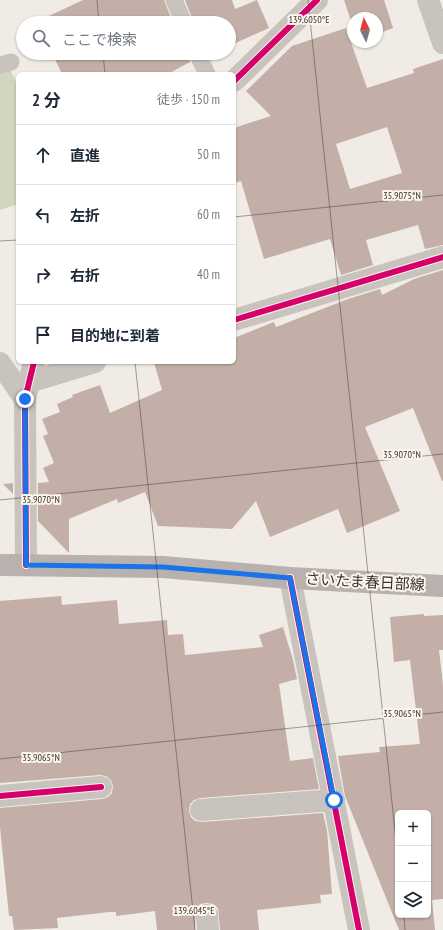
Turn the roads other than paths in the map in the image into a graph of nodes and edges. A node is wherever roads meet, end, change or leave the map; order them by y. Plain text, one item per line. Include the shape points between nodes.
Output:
1 (174, 0) edge
2 (317, 0) edge
3 (428, 0) edge
4 (181, 16) edge
5 (443, 43) edge
6 (200, 60) edge
7 (206, 72) edge
8 (236, 80) edge
9 (443, 257) edge
10 (236, 319) edge
11 (0, 363) edge
12 (87, 364) edge
13 (29, 381) edge
14 (0, 565) edge
15 (26, 565) junction
16 (290, 578) junction
17 (443, 586) edge
18 (101, 787) dead end
19 (0, 796) edge
20 (334, 800) junction
21 (201, 810) dead end
22 (359, 930) edge

1 - 4 lane
2 - 8 street
3 - 5 street
6 - 7 lane
9 - 10 street
11 - 13 street
12 - 13 street
13 - 15 street
14 - 15 main road, さいたま春日部線
15 - 16 main road, さいたま春日部線 via 163,567
16 - 17 main road, さいたま春日部線
16 - 20 street
18 - 19 street
20 - 21 street
20 - 22 street

